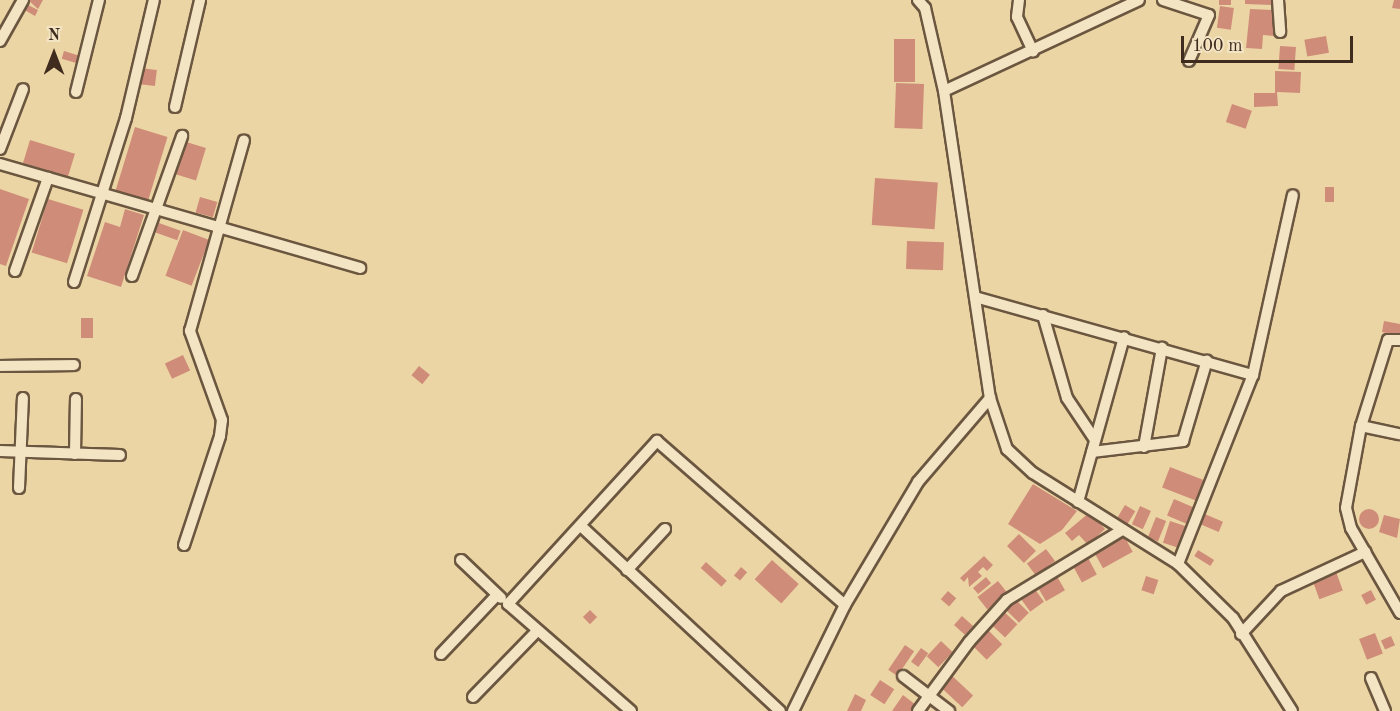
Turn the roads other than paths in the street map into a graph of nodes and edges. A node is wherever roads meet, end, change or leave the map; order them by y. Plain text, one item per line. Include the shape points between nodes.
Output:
1 (23, 0) edge
2 (99, 0) edge
3 (154, 0) edge
4 (200, 0) edge
5 (1019, 0) edge
6 (1139, 0) edge
7 (1163, 0) edge
8 (1278, 0) edge
9 (923, 3) edge
10 (1280, 32) dead end
11 (0, 40) edge
12 (1033, 52) junction
13 (1189, 61) dead end
14 (23, 88) dead end
15 (944, 91) junction
16 (75, 92) dead end
17 (175, 107) dead end
18 (182, 135) dead end
19 (244, 140) dead end
20 (0, 148) edge
21 (0, 164) edge
22 (48, 178) junction
23 (102, 193) junction
24 (1293, 195) dead end
25 (153, 210) junction
26 (219, 228) junction
27 (360, 268) dead end
28 (15, 271) dead end
29 (132, 276) dead end
30 (74, 282) dead end
31 (975, 297) junction
32 (1043, 315) junction
33 (1124, 337) junction
34 (1400, 340) edge
35 (1162, 348) junction
36 (1207, 360) junction
37 (74, 365) dead end
38 (0, 366) edge
39 (1252, 375) junction
40 (23, 398) dead end
41 (990, 398) junction
42 (75, 399) dead end
43 (1361, 426) junction
44 (1400, 433) edge
45 (1095, 440) junction
46 (1144, 447) junction
47 (0, 451) edge
48 (21, 452) junction
49 (1092, 452) junction
50 (75, 454) junction
51 (120, 455) dead end
52 (20, 488) dead end
53 (1078, 502) junction
54 (582, 527) junction
55 (665, 529) dead end
56 (1122, 530) junction
57 (184, 545) dead end
58 (1365, 552) junction
59 (461, 560) dead end
60 (1178, 564) junction
61 (627, 570) junction
62 (497, 595) junction
63 (508, 604) junction
64 (845, 605) junction
65 (1400, 613) edge
66 (537, 631) junction
67 (1241, 634) junction
68 (441, 654) dead end
69 (903, 676) dead end
70 (1371, 678) dead end
71 (930, 695) junction
72 (473, 697) dead end
73 (631, 711) edge
74 (780, 711) edge
75 (793, 711) edge
76 (918, 711) edge
77 (949, 711) edge
78 (1292, 711) edge
79 (1385, 711) edge

1 - 11 street
2 - 16 street
3 - 23 street via 126,118
4 - 17 street
5 - 12 street via 1017,17
6 - 12 street
7 - 13 street via 1209,15
8 - 10 street
9 - 15 street
12 - 15 street
14 - 20 street
15 - 31 street
18 - 25 street
19 - 26 street
21 - 22 street
22 - 23 street
22 - 28 street
23 - 25 street
23 - 30 street
24 - 39 street
25 - 26 street
25 - 29 street
26 - 27 street
26 - 57 street via 190,331 218,403 220,436
31 - 32 street
31 - 41 street
32 - 33 street
32 - 45 street via 1066,398
33 - 35 street
33 - 45 street
34 - 43 street via 1388,340
35 - 36 street
35 - 46 street
36 - 39 street
36 - 46 street via 1187,435 1177,444
37 - 38 street
39 - 60 street
40 - 48 street
41 - 53 street via 1007,449 1033,473
41 - 64 street via 918,482
42 - 50 street
43 - 44 street
43 - 58 street via 1346,508 1351,528
45 - 49 street
46 - 49 street
47 - 48 street
48 - 50 street
48 - 52 street
49 - 53 street
50 - 51 street
53 - 56 street
54 - 61 street
54 - 63 street
54 - 64 street via 657,441
55 - 61 street
56 - 60 street
56 - 71 street via 1007,600 969,642
58 - 65 street
58 - 67 street via 1281,591
59 - 62 street
60 - 67 street via 1233,618
61 - 74 street
62 - 63 street
62 - 68 street
63 - 66 street
64 - 75 street
66 - 72 street
66 - 73 street
67 - 78 street
69 - 71 street
70 - 79 street
71 - 76 street
71 - 77 street

